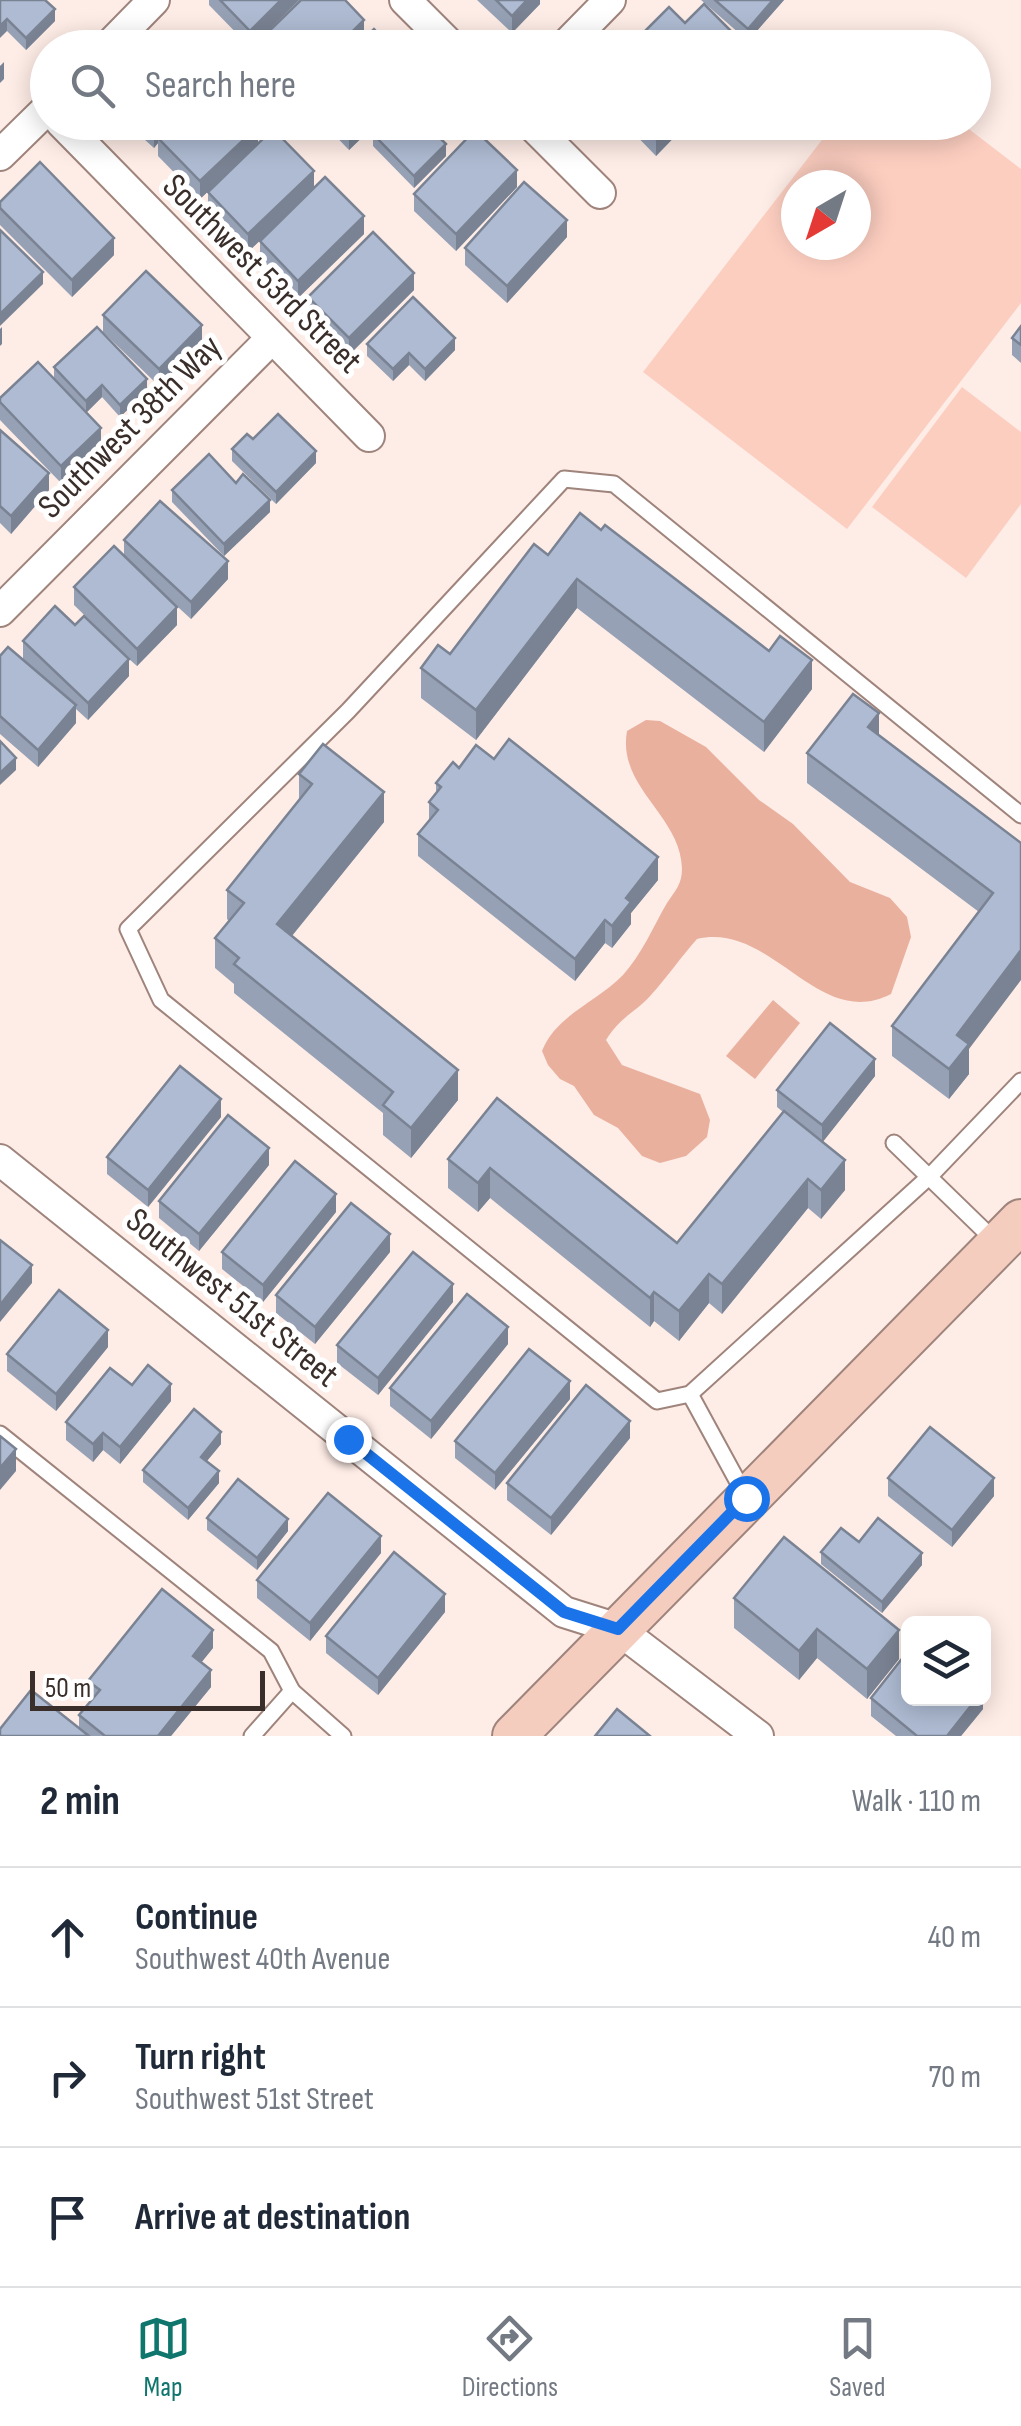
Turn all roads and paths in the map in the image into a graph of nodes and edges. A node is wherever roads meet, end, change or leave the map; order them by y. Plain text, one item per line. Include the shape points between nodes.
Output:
1 (154, 0) edge
2 (405, 0) edge
3 (610, 0) edge
4 (125, 30) edge
5 (435, 30) edge
6 (580, 30) edge
7 (30, 125) edge
8 (79, 140) edge
9 (547, 140) edge
10 (0, 155) edge
11 (600, 193) dead end
12 (272, 338) junction
13 (369, 436) dead end
14 (0, 611) edge
15 (1021, 816) edge
16 (1021, 1082) edge
17 (894, 1144) dead end
18 (0, 1160) edge
19 (930, 1175) junction
20 (1009, 1232) edge
21 (690, 1394) junction
22 (0, 1434) edge
23 (746, 1498) junction
24 (618, 1629) junction
25 (292, 1692) junction
26 (252, 1736) edge
27 (343, 1736) edge
28 (514, 1736) edge
29 (758, 1736) edge

1 - 4 street
2 - 5 street
3 - 6 street
7 - 10 street
8 - 12 street, Southwest 53rd Street
9 - 11 street
12 - 13 street, Southwest 53rd Street
12 - 14 street, Southwest 38th Way
15 - 21 lane via 614,484 564,479 348,711 128,930 161,1000 657,1401
16 - 19 lane
17 - 19 lane
18 - 24 street, Southwest 51st Street via 564,1612
19 - 20 lane
19 - 21 lane
20 - 23 street
21 - 23 lane
22 - 25 lane via 271,1650
23 - 24 street
24 - 28 street
24 - 29 street, Southwest 51st Street
25 - 26 lane
25 - 27 lane

